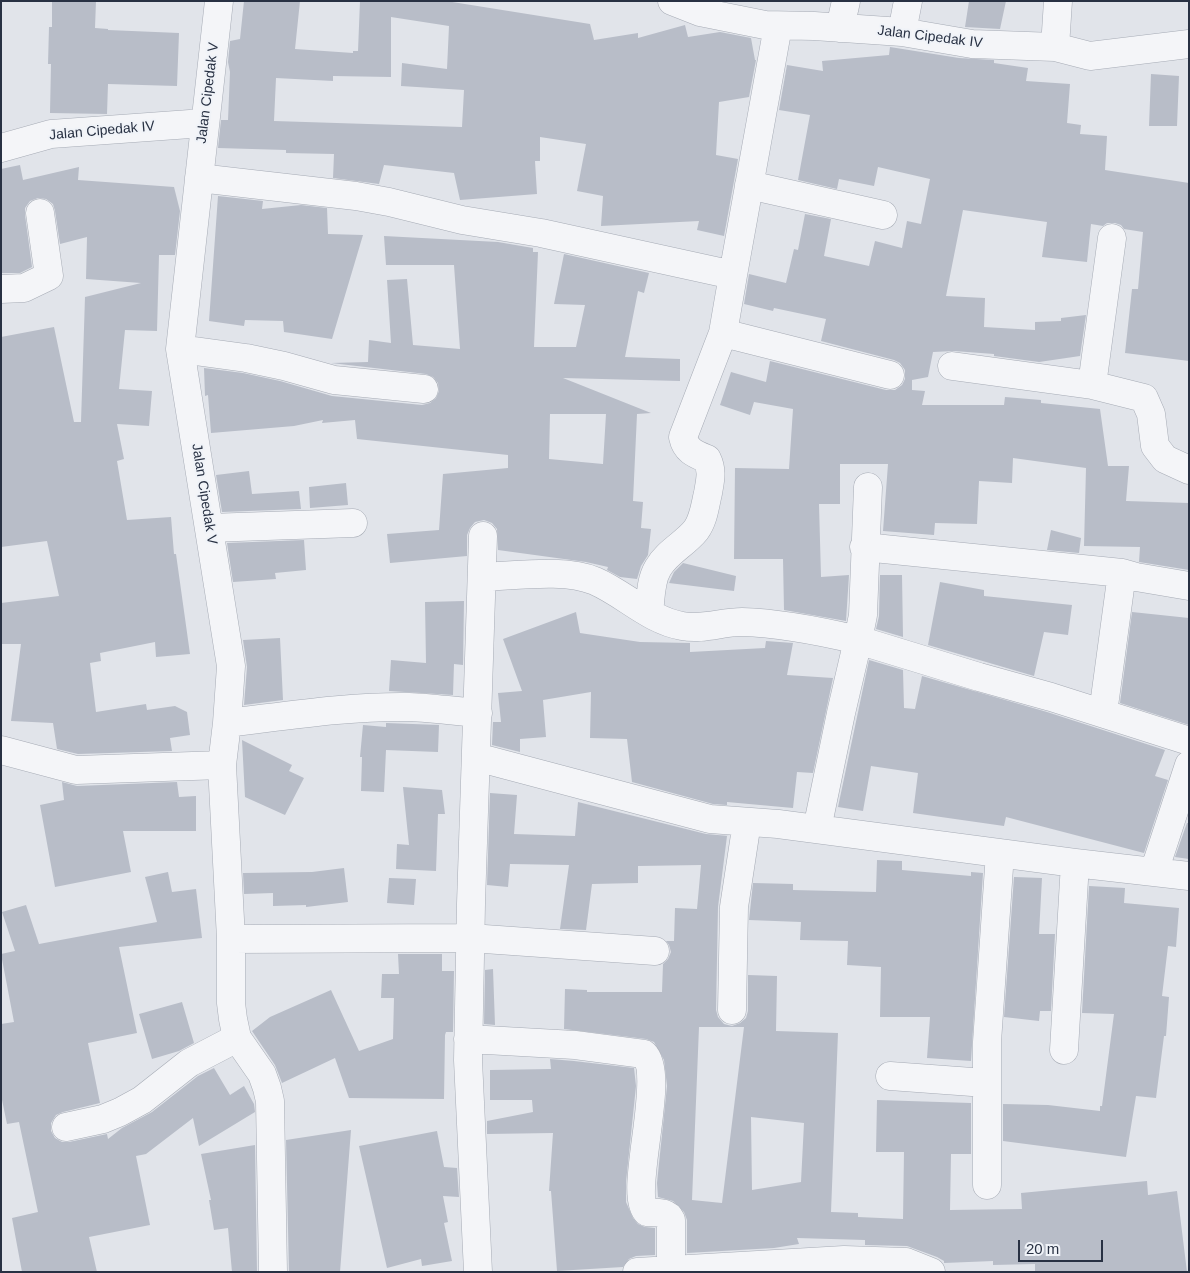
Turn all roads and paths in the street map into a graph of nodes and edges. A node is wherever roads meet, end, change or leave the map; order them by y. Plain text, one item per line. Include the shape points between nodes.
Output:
1 (219, 1) edge
2 (672, 1) edge
3 (846, 1) edge
4 (908, 1) edge
5 (1058, 1) edge
6 (778, 26) junction
7 (840, 28) junction
8 (902, 32) junction
9 (1189, 44) edge
10 (1054, 47) junction
11 (204, 123) junction
12 (1, 148) edge
13 (199, 178) junction
14 (749, 185) junction
15 (40, 213) dead end
16 (884, 215) dead end
17 (1112, 238) dead end
18 (733, 275) junction
19 (1, 289) edge
20 (724, 333) junction
21 (180, 348) junction
22 (952, 366) dead end
23 (890, 376) dead end
24 (1092, 385) junction
25 (424, 390) dead end
26 (1189, 470) edge
27 (868, 487) dead end
28 (353, 523) dead end
29 (209, 528) junction
30 (483, 536) dead end
31 (864, 547) junction
32 (1122, 573) junction
33 (482, 577) junction
34 (1189, 586) edge
35 (649, 613) junction
36 (858, 640) junction
37 (478, 713) junction
38 (1103, 714) junction
39 (227, 722) junction
40 (1189, 741) edge
41 (1, 750) edge
42 (476, 757) junction
43 (222, 765) junction
44 (1189, 765) edge
45 (747, 822) junction
46 (817, 829) junction
47 (1000, 853) junction
48 (1075, 863) junction
49 (1154, 872) junction
50 (1189, 876) edge
51 (470, 938) junction
52 (231, 939) junction
53 (655, 951) dead end
54 (732, 1010) dead end
55 (238, 1038) junction
56 (468, 1039) junction
57 (1064, 1050) dead end
58 (890, 1076) dead end
59 (986, 1083) junction
60 (66, 1127) dead end
61 (988, 1185) dead end
62 (671, 1270) junction
63 (274, 1272) edge
64 (478, 1272) edge
65 (637, 1272) edge
66 (931, 1272) edge

1 - 11 street, Jalan Cipedak V
2 - 6 street, Jalan Cipedak IV via 700,12
3 - 7 street
4 - 8 street
5 - 10 street
6 - 7 street, Jalan Cipedak IV
6 - 14 street
7 - 8 street, Jalan Cipedak IV
8 - 10 street, Jalan Cipedak IV via 972,44
9 - 10 street, Jalan Cipedak IV via 1090,56
11 - 12 street, Jalan Cipedak IV via 51,134
11 - 13 street, Jalan Cipedak V
13 - 18 street via 356,196
13 - 21 street, Jalan Cipedak V
14 - 16 street
14 - 18 street
15 - 19 street via 49,276 24,288
17 - 24 street
18 - 20 street
20 - 23 street
20 - 35 street via 683,437 691,452 708,459 711,467 702,519 696,530 666,556 658,568 653,579
21 - 25 street via 246,358 334,380
21 - 29 street, Jalan Cipedak V
22 - 24 street
24 - 26 street via 1144,398 1151,414 1155,446 1166,459
27 - 31 street
28 - 29 street
29 - 39 street, Jalan Cipedak V via 231,666
30 - 33 street
31 - 32 street
31 - 36 street via 863,615
32 - 34 street
32 - 38 street
33 - 35 street via 579,576 596,582
33 - 37 street
35 - 36 street via 664,621 689,627 711,627 726,622 766,623
36 - 38 street
36 - 46 street
37 - 39 street via 410,708 356,709
37 - 42 street
38 - 40 street
39 - 43 street, Jalan Cipedak V
41 - 43 street via 76,770
42 - 45 street via 710,819
42 - 51 street
43 - 52 street, Jalan Cipedak V
44 - 49 street
45 - 46 street
45 - 54 street via 734,907
46 - 47 street
47 - 48 street
47 - 59 street
48 - 49 street
48 - 57 street
49 - 50 street
51 - 52 street
51 - 53 street
51 - 56 street
52 - 55 street, Jalan Cipedak V via 232,1020
55 - 60 street via 189,1063 142,1100 120,1112
55 - 63 street, Jalan Cipedak V via 262,1074 270,1101
56 - 62 street via 574,1045 644,1054 649,1059 652,1067 651,1096 642,1206 647,1212 664,1213 671,1220
56 - 64 street
58 - 59 street
59 - 61 street
62 - 65 street
62 - 66 street via 844,1260 906,1262

